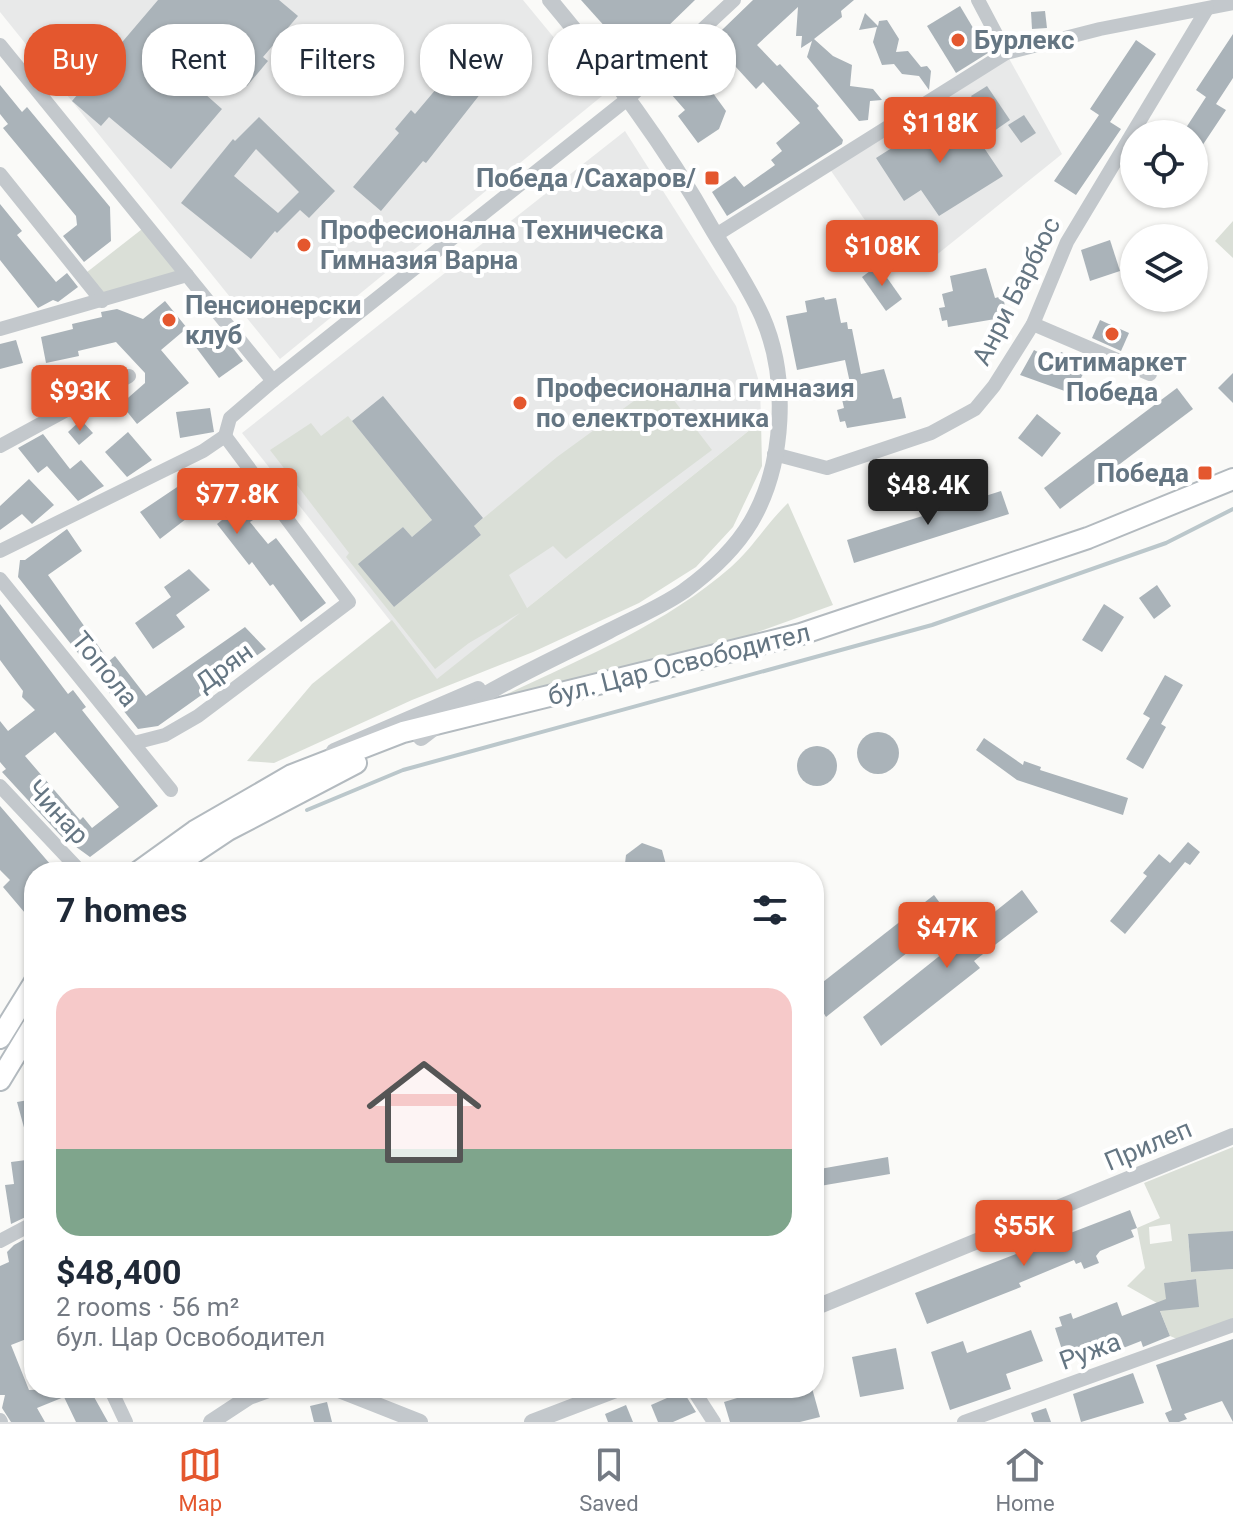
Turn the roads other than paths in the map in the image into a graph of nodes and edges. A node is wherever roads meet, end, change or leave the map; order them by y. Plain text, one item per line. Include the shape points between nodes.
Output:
1 (550, 0) edge
2 (734, 0) edge
3 (978, 0) edge
4 (1233, 3) edge
5 (1207, 9) junction
6 (0, 45) edge
7 (1006, 53) junction
8 (630, 97) junction
9 (0, 174) edge
10 (716, 235) junction
11 (187, 275) junction
12 (102, 301) junction
13 (1033, 324) junction
14 (0, 329) edge
15 (1150, 374) dead end
16 (129, 376) dead end
17 (273, 381) junction
18 (225, 436) junction
19 (0, 446) edge
20 (774, 454) junction
21 (1233, 479) edge
22 (1233, 491) edge
23 (0, 551) edge
24 (0, 579) edge
25 (525, 673) junction
26 (443, 720) junction
27 (421, 738) junction
28 (134, 743) junction
29 (292, 775) junction
30 (0, 786) edge
31 (171, 790) dead end
32 (202, 846) junction
33 (72, 862) edge
34 (152, 862) edge
35 (179, 862) edge
36 (192, 862) edge
37 (24, 999) edge
38 (0, 1038) edge
39 (24, 1040) edge
40 (0, 1080) edge
41 (1233, 1136) edge
42 (24, 1228) edge
43 (0, 1241) edge
44 (824, 1304) edge
45 (1233, 1325) edge
46 (115, 1398) edge
47 (247, 1398) edge
48 (359, 1398) edge
49 (595, 1398) edge
50 (698, 1398) edge
51 (126, 1422) edge
52 (211, 1422) edge
53 (420, 1422) edge
54 (532, 1422) edge
55 (714, 1422) edge
56 (964, 1422) edge

1 - 8 street
2 - 8 street
3 - 7 street
4 - 5 street
5 - 7 street
5 - 13 street, Анри Барбюс via 1067,242
6 - 11 street
7 - 10 street
8 - 10 street
8 - 17 street
9 - 12 street
10 - 20 street via 762,317 773,351 780,412
11 - 12 street
11 - 17 street
12 - 14 street
13 - 15 street
13 - 20 street, Анри Барбюс via 994,386 967,415 931,433 827,468
16 - 19 street
17 - 18 street via 230,418
18 - 23 street
18 - 28 street, Дрян via 349,602 198,716 165,735
20 - 25 street via 752,521 704,576 666,602
21 - 26 main road, бул. Цар Освободител via 1088,538 801,634
22 - 27 main road, бул. Цар Освободител via 1016,574 825,637
24 - 28 street, Топола
25 - 26 street
25 - 29 street via 450,698 354,740
26 - 27 street
26 - 29 main road, бул. Цар Освободител
27 - 32 main road, бул. Цар Освободител via 345,768
28 - 31 street, Топола
29 - 34 main road, бул. Цар Освободител
30 - 33 street, Чинар
32 - 35 main road, бул. Цар Освободител
32 - 36 street
37 - 38 main road
39 - 40 main road
41 - 44 street, Прилеп
42 - 43 street
45 - 56 street, Ружа
46 - 51 street
47 - 52 street
48 - 53 street
49 - 54 street
50 - 55 street

